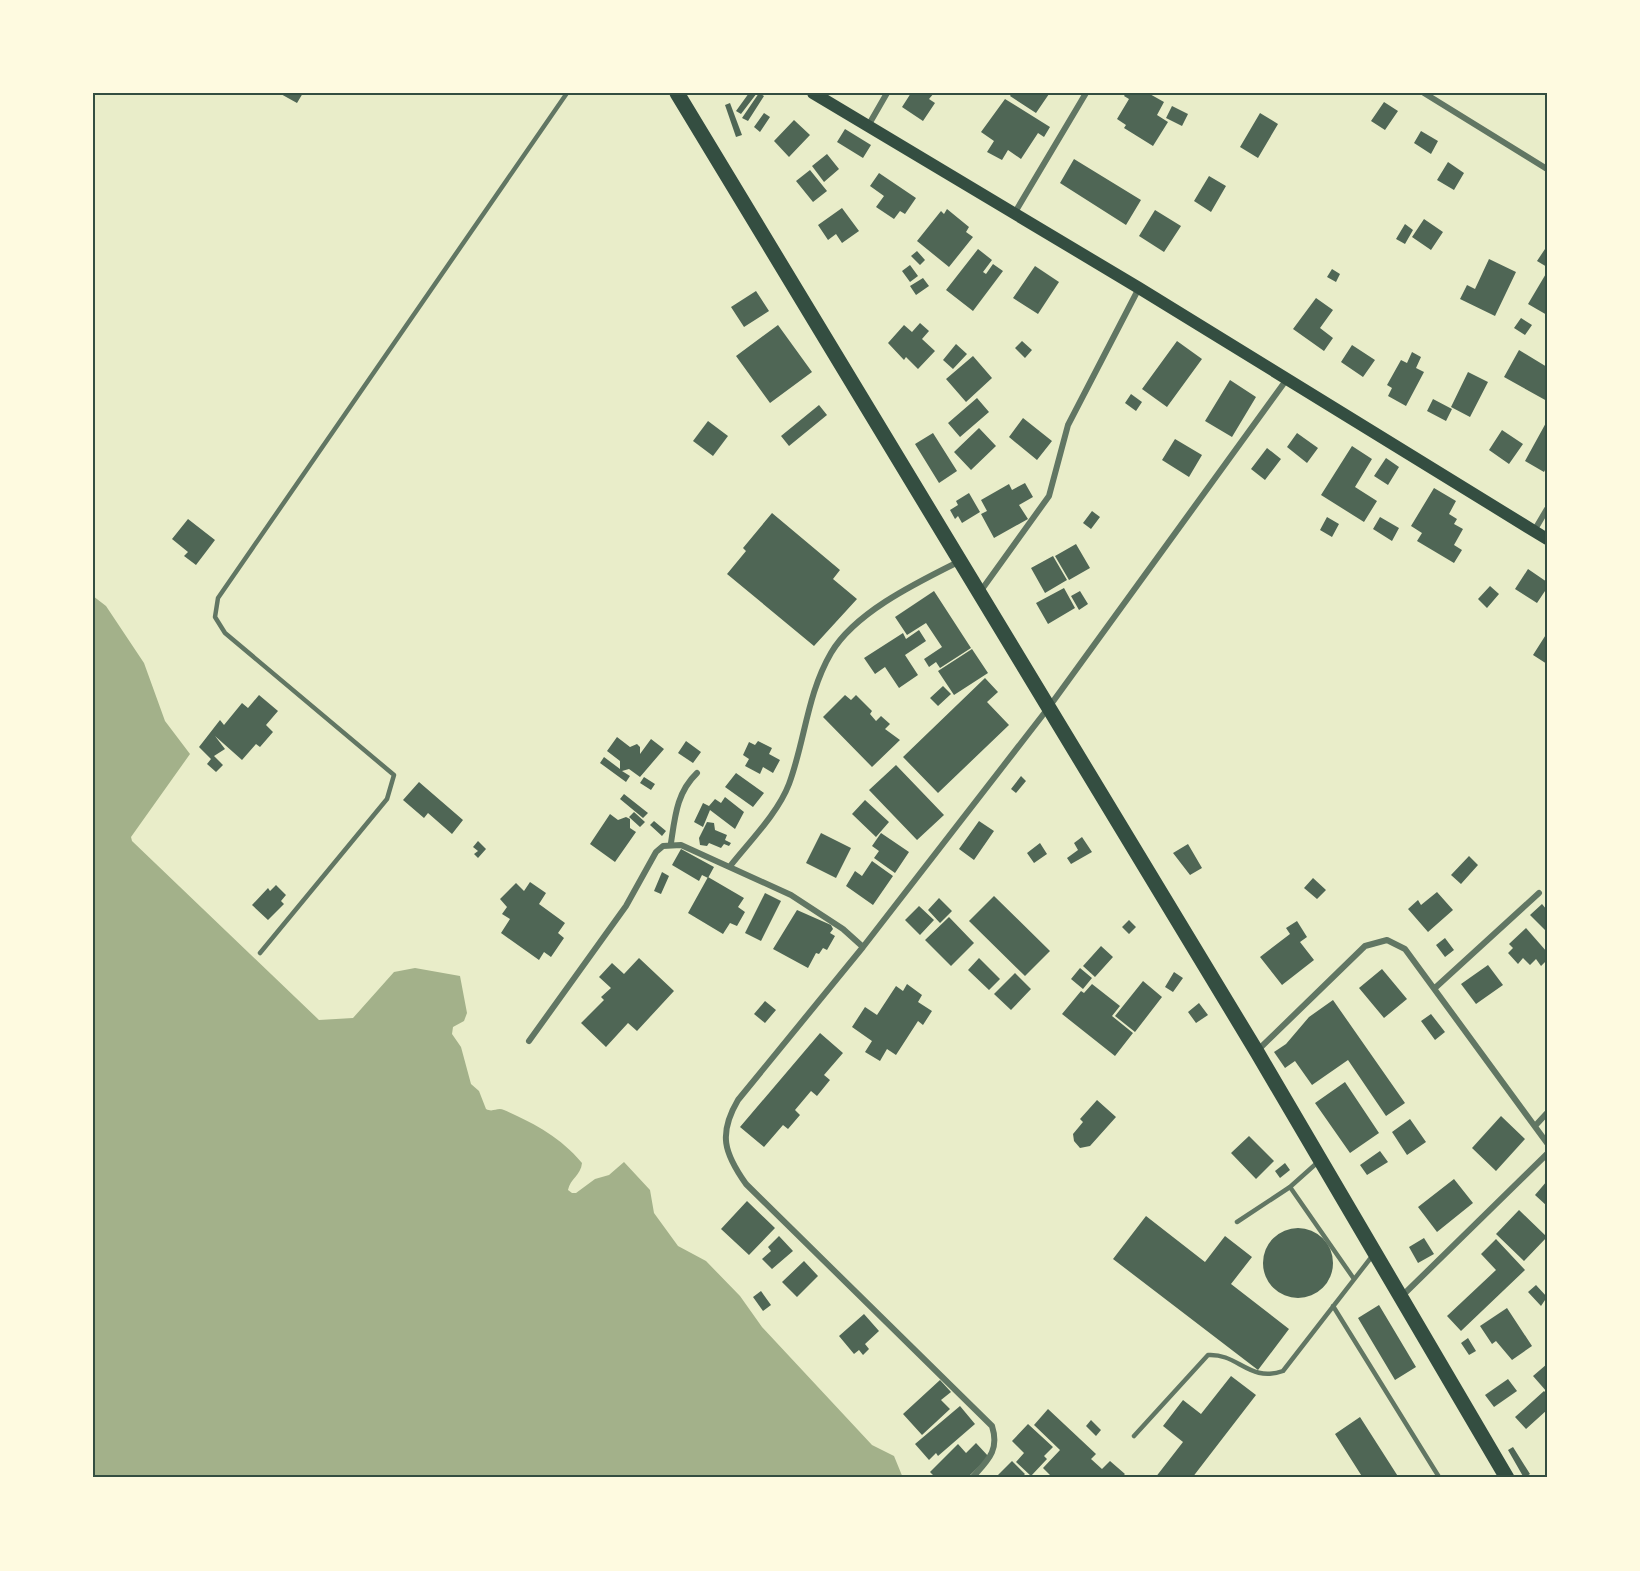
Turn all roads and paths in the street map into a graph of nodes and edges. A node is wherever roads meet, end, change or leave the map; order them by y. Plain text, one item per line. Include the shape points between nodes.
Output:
1 (567, 93) edge
2 (677, 93) edge
3 (813, 93) edge
4 (887, 93) edge
5 (1086, 93) edge
6 (1424, 93) edge
7 (867, 127) junction
8 (1547, 168) edge
9 (1014, 214) junction
10 (1139, 288) junction
11 (1287, 379) junction
12 (1547, 509) edge
13 (1533, 531) junction
14 (1547, 539) edge
15 (960, 561) junction
16 (980, 593) junction
17 (1049, 707) junction
18 (697, 772) dead end
19 (671, 843) junction
20 (731, 866) junction
21 (1539, 893) dead end
22 (863, 947) junction
23 (260, 953) dead end
24 (1435, 988) junction
25 (529, 1041) dead end
26 (1257, 1052) junction
27 (1547, 1113) edge
28 (1535, 1126) junction
29 (1547, 1143) edge
30 (1547, 1154) edge
31 (1320, 1160) junction
32 (1290, 1187) junction
33 (1237, 1222) dead end
34 (1375, 1253) junction
35 (1354, 1279) junction
36 (1401, 1298) junction
37 (1333, 1306) junction
38 (1134, 1436) dead end
39 (1439, 1477) edge
40 (972, 1478) edge
41 (1507, 1478) edge

1 - 23 lane via 218,598 215,617 225,633 394,775 387,799
2 - 15 main road
3 - 7 main road
4 - 7 street
5 - 9 street
6 - 8 street
7 - 9 main road
9 - 10 main road
10 - 11 main road
10 - 16 street via 1068,425 1049,496
11 - 13 main road
11 - 17 street
12 - 13 street
13 - 14 main road
15 - 16 main road
15 - 20 street via 878,608 853,627 831,652 805,717 788,786
16 - 17 main road
17 - 22 street
17 - 26 main road
18 - 19 street via 686,783 679,799
19 - 20 street
19 - 25 street via 656,852 626,906
20 - 22 street via 791,895
21 - 24 street
22 - 40 street via 738,1100 727,1119 725,1140 731,1162 747,1184 992,1426 992,1456
24 - 26 street via 1406,949 1387,940 1365,946
24 - 28 street
26 - 31 main road
27 - 28 street
28 - 29 street
30 - 36 street
31 - 32 lane
31 - 34 main road
32 - 33 lane
32 - 35 lane
34 - 35 lane
34 - 36 main road
35 - 37 lane
36 - 41 main road
37 - 38 lane via 1283,1371 1261,1374 1227,1358 1208,1355
37 - 39 lane

